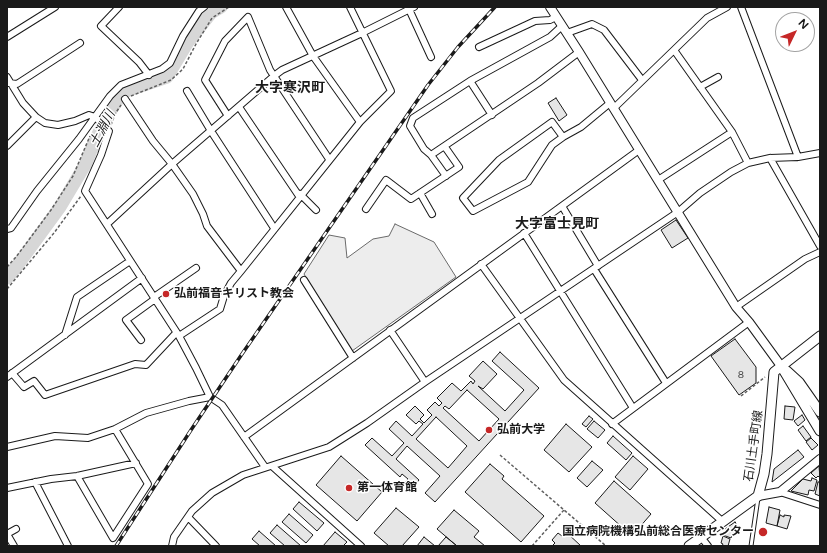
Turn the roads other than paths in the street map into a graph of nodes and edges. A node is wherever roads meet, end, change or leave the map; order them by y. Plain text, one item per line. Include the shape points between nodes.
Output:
1 (55, 7) edge
2 (119, 7) edge
3 (204, 7) edge
4 (286, 7) edge
5 (350, 7) edge
6 (727, 7) edge
7 (741, 7) edge
8 (410, 8) edge
9 (554, 11) edge
10 (565, 29) junction
11 (362, 33) junction
12 (7, 37) edge
13 (80, 43) dead end
14 (479, 47) dead end
15 (674, 50) junction
16 (579, 52) junction
17 (313, 56) junction
18 (431, 57) dead end
19 (149, 74) junction
20 (274, 76) junction
21 (7, 77) edge
22 (718, 78) dead end
23 (642, 80) junction
24 (470, 81) junction
25 (9, 83) edge
26 (700, 87) junction
27 (187, 91) dead end
28 (125, 99) dead end
29 (612, 106) junction
30 (239, 107) junction
31 (492, 115) junction
32 (228, 116) junction
33 (36, 117) junction
34 (97, 119) junction
35 (360, 122) junction
36 (211, 131) junction
37 (732, 132) junction
38 (564, 137) junction
39 (7, 146) edge
40 (445, 147) junction
41 (639, 150) junction
42 (820, 153) edge
43 (431, 155) junction
44 (798, 157) junction
45 (770, 158) junction
46 (329, 159) junction
47 (172, 164) junction
48 (748, 164) junction
49 (446, 176) junction
50 (658, 180) junction
51 (420, 193) junction
52 (300, 195) junction
53 (562, 206) junction
54 (366, 209) dead end
55 (316, 210) dead end
56 (678, 212) junction
57 (432, 214) dead end
58 (107, 224) junction
59 (274, 228) junction
60 (7, 229) edge
61 (524, 233) junction
62 (820, 246) edge
63 (820, 252) edge
64 (130, 260) junction
65 (481, 264) junction
66 (596, 267) junction
67 (196, 268) dead end
68 (241, 270) junction
69 (142, 278) junction
70 (304, 280) dead end
71 (560, 292) junction
72 (154, 298) junction
73 (736, 307) junction
74 (521, 318) junction
75 (750, 322) junction
76 (390, 330) junction
77 (65, 335) junction
78 (178, 335) junction
79 (820, 336) edge
80 (141, 340) dead end
81 (353, 358) junction
82 (781, 366) junction
83 (10, 375) edge
84 (425, 382) junction
85 (666, 383) junction
86 (210, 398) junction
87 (633, 408) junction
88 (820, 412) edge
89 (612, 424) junction
90 (115, 429) junction
91 (820, 431) edge
92 (244, 438) junction
93 (7, 447) edge
94 (820, 459) edge
95 (136, 463) junction
96 (272, 466) junction
97 (265, 468) junction
98 (77, 476) junction
99 (35, 482) junction
100 (7, 488) edge
101 (780, 492) junction
102 (758, 496) junction
103 (820, 505) edge
104 (188, 517) junction
105 (722, 522) junction
106 (16, 529) dead end
107 (701, 537) junction
108 (14, 546) edge
109 (68, 546) edge
110 (172, 546) edge
111 (216, 546) edge
112 (361, 546) edge
113 (689, 546) edge
114 (708, 546) edge
115 (751, 546) edge

1 - 12 street
2 - 19 street via 101,26
3 - 19 street via 199,11 170,63
4 - 17 street
5 - 11 street
6 - 15 street via 708,18
7 - 44 street
8 - 11 street
8 - 18 street
9 - 10 street
9 - 14 street via 550,20 535,21
10 - 16 street
10 - 23 street via 592,24 604,30
10 - 24 street
11 - 17 street
11 - 35 street via 391,91
13 - 25 street via 17,84
15 - 23 street
15 - 26 street
16 - 29 street
16 - 31 street
17 - 20 street
17 - 35 street
19 - 34 street via 121,85 110,96
20 - 30 street
20 - 32 street via 248,17 225,41 205,80
20 - 46 street
21 - 25 street
22 - 26 street
23 - 29 street
24 - 31 street
24 - 43 street via 412,118 410,126 424,149
25 - 33 street
26 - 37 street
27 - 36 street
28 - 47 street
29 - 38 street
29 - 41 street
30 - 32 street
30 - 52 street
31 - 40 street
32 - 36 street
33 - 34 street via 45,123 58,125 89,115
33 - 39 street
34 - 58 street via 109,131 85,191
34 - 60 street via 50,174 11,228
35 - 46 street
36 - 47 street
36 - 59 street
37 - 48 street
37 - 50 street
38 - 38 street via 552,122 499,160 463,198 473,211 528,182 552,145
40 - 43 street
40 - 49 street via 459,167
41 - 50 street
41 - 53 street
42 - 44 street
43 - 49 street
44 - 45 street
45 - 48 street
45 - 62 street
46 - 52 street
47 - 58 street
47 - 68 street via 193,194 207,226
48 - 56 street via 700,193
49 - 51 street
50 - 56 street
51 - 54 street via 411,199 386,180
51 - 57 street
52 - 55 street
52 - 59 street
53 - 61 street
53 - 66 street
56 - 66 street
56 - 73 street
58 - 64 street
59 - 68 street
61 - 65 street
61 - 71 street
63 - 73 street via 805,259
64 - 69 street
64 - 77 street via 77,297
65 - 74 street
65 - 76 street
66 - 71 street
66 - 85 street
67 - 72 street
68 - 78 street via 224,296 220,309
69 - 72 street
69 - 77 street
70 - 81 street
71 - 74 street
71 - 87 street
72 - 78 street
72 - 80 street via 126,320
73 - 75 street
74 - 84 street
74 - 89 street via 564,380
75 - 82 street
75 - 85 street
76 - 81 street
76 - 84 street
77 - 83 street
78 - 83 street via 146,365 135,364 45,395 34,381 24,387
78 - 86 street
79 - 82 main road, 石川土手町線
81 - 92 street
82 - 88 main road via 799,382
82 - 91 main road
82 - 102 main road, 石川土手町線 via 774,372 767,454
84 - 96 street via 330,447
85 - 87 street
86 - 90 street via 188,401 146,413
86 - 92 street via 222,404
87 - 89 street
89 - 105 street
90 - 93 street via 88,438 55,436
90 - 95 street
92 - 97 street
94 - 101 street
95 - 98 street
95 - 98 street via 148,484 113,538
96 - 97 street
96 - 112 street
97 - 104 street via 243,475 212,494
98 - 99 street
99 - 100 street
99 - 109 street
101 - 102 street
101 - 103 street
102 - 105 main road, 石川土手町線
102 - 115 lane
104 - 110 street via 174,537
104 - 111 street
105 - 107 main road, 石川土手町線
106 - 108 street via 7,534
107 - 113 main road, 石川土手町線
107 - 114 street

